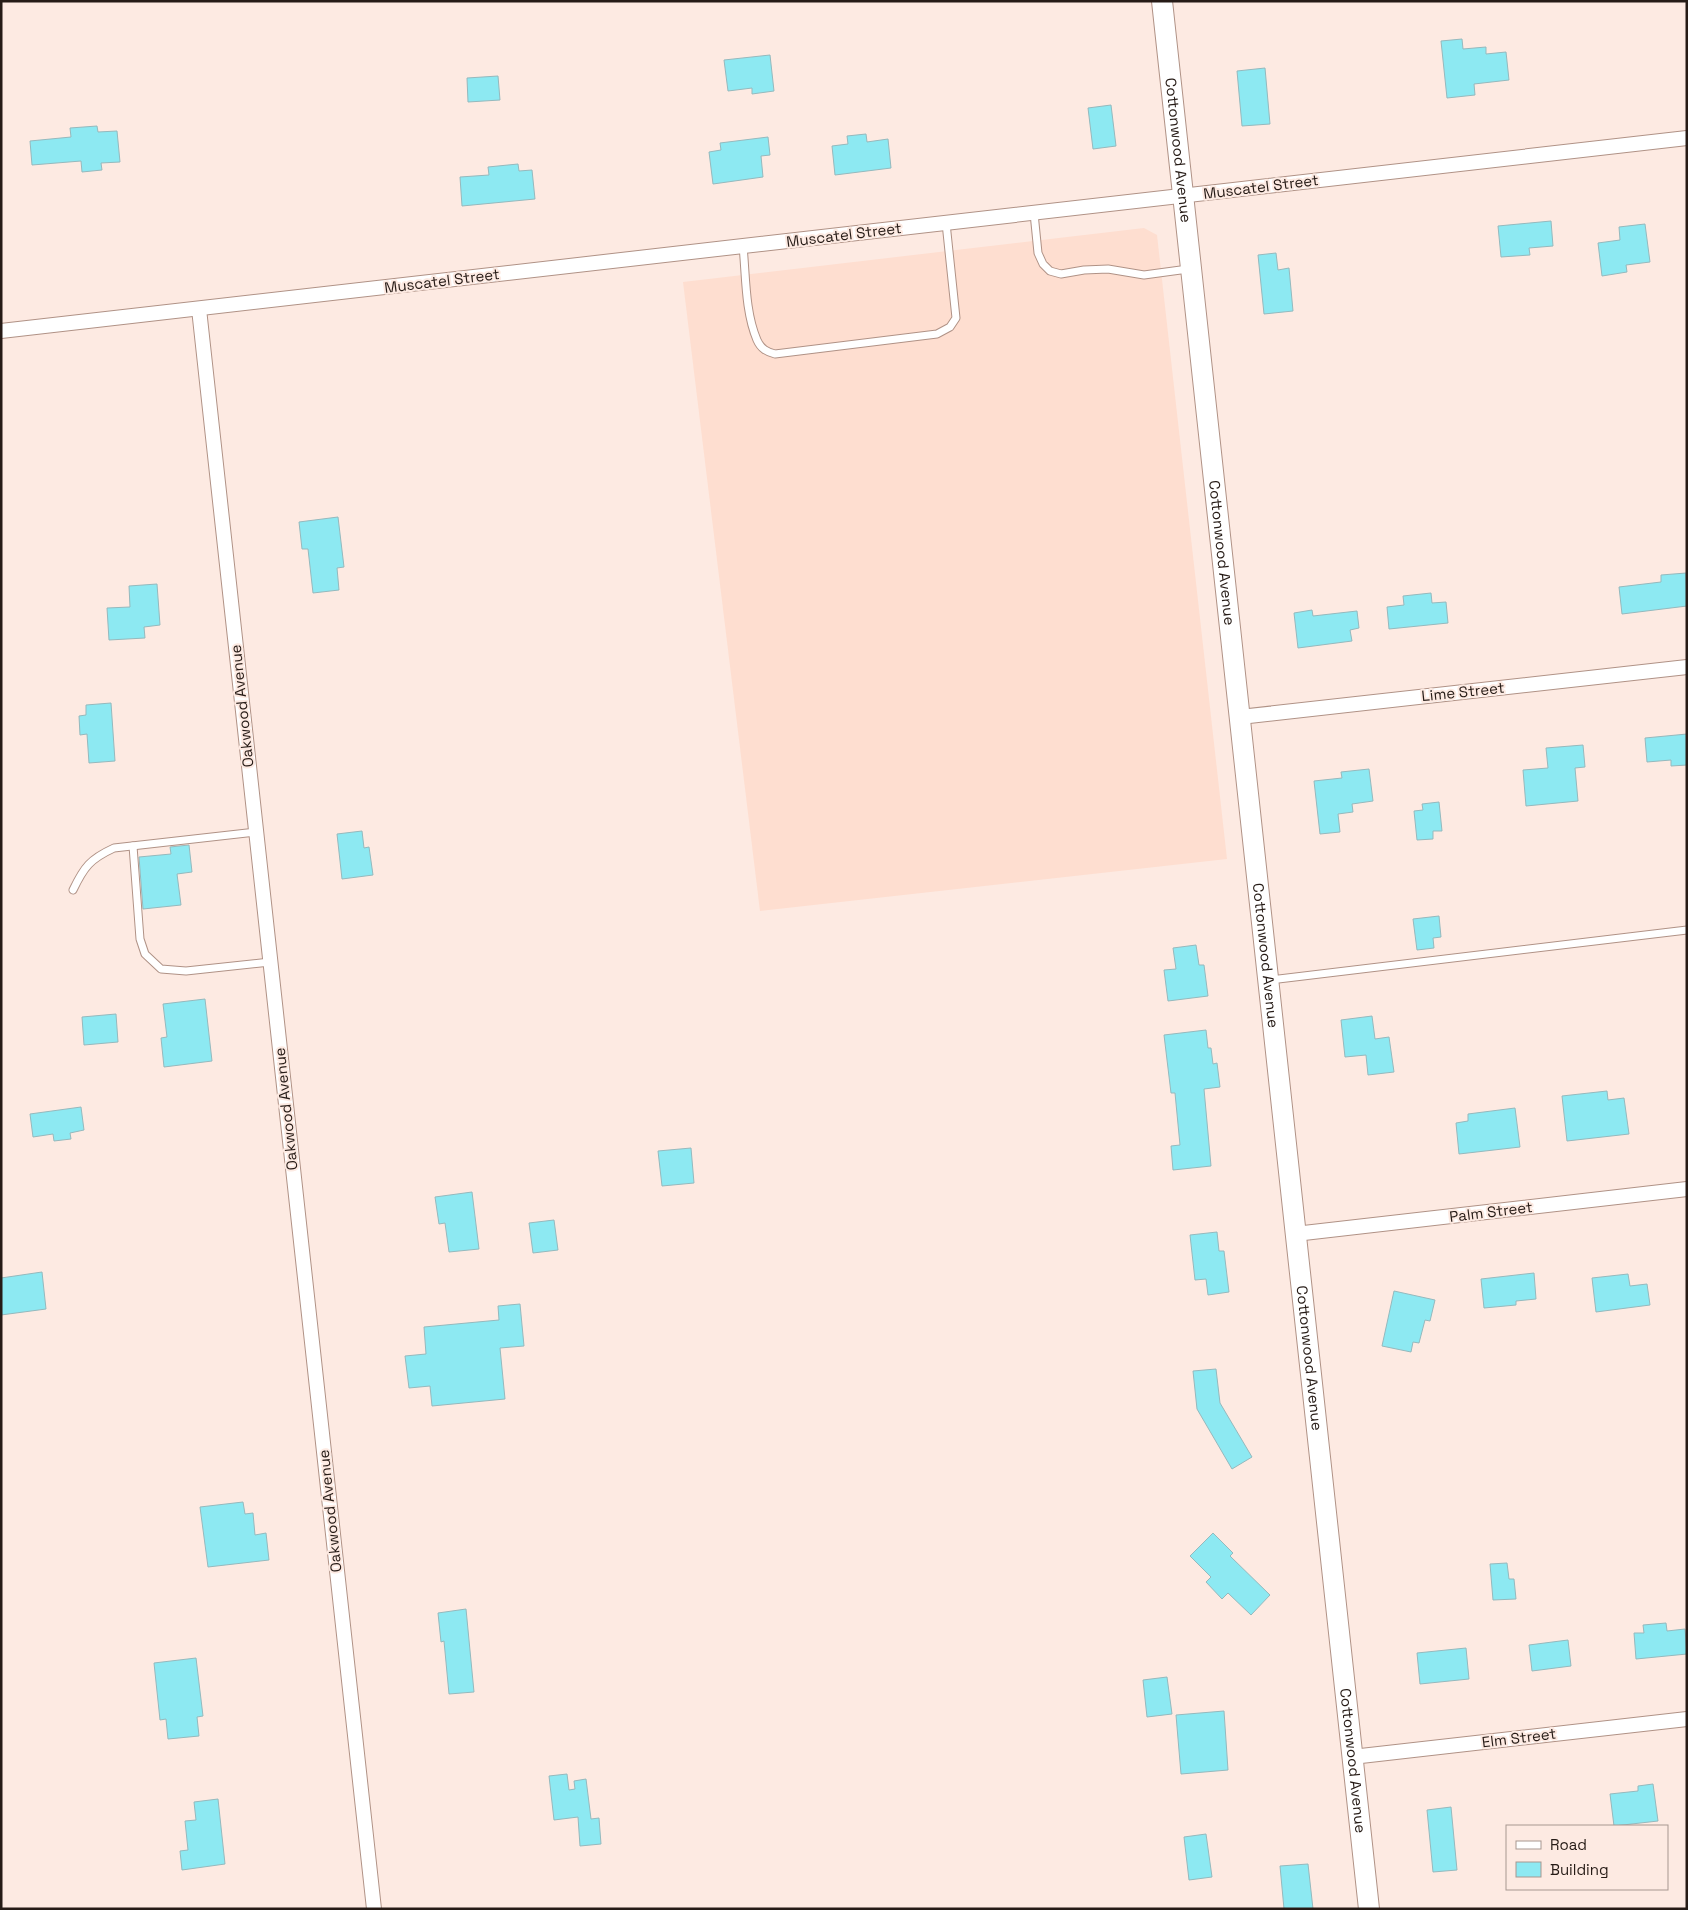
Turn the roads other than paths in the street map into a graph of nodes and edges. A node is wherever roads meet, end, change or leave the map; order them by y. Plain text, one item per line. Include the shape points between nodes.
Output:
1 (1162, 1) edge
2 (1687, 138) edge
3 (1183, 196) junction
4 (1034, 213) junction
5 (946, 223) junction
6 (743, 246) junction
7 (1191, 268) junction
8 (199, 309) junction
9 (1, 330) edge
10 (1687, 667) edge
11 (1240, 717) junction
12 (256, 832) junction
13 (133, 846) junction
14 (73, 890) dead end
15 (1687, 930) edge
16 (270, 962) junction
17 (1268, 980) junction
18 (1687, 1189) edge
19 (1295, 1234) junction
20 (1687, 1719) edge
21 (1352, 1757) junction
22 (374, 1909) edge
23 (1369, 1909) edge

1 - 3 street, Cottonwood Avenue
2 - 3 street, Muscatel Street
3 - 4 street, Muscatel Street
3 - 7 street, Cottonwood Avenue
4 - 5 street, Muscatel Street
4 - 7 lane via 1038,253 1050,271 1061,274 1108,270 1144,275
5 - 6 street, Muscatel Street
5 - 6 lane via 956,318 950,328 937,334 775,354 766,352 755,334 750,317
6 - 8 street, Muscatel Street
7 - 11 street, Cottonwood Avenue
8 - 9 street, Muscatel Street
8 - 12 street, Oakwood Avenue
10 - 11 street, Lime Street
11 - 17 street, Cottonwood Avenue
12 - 13 lane
12 - 16 street, Oakwood Avenue
13 - 14 lane via 114,848 97,856 81,873
13 - 16 lane via 140,939 145,954 161,969 186,971
15 - 17 lane
16 - 22 street, Oakwood Avenue
17 - 19 street, Cottonwood Avenue
18 - 19 street, Palm Street
19 - 21 street, Cottonwood Avenue
20 - 21 street, Elm Street
21 - 23 street, Cottonwood Avenue

